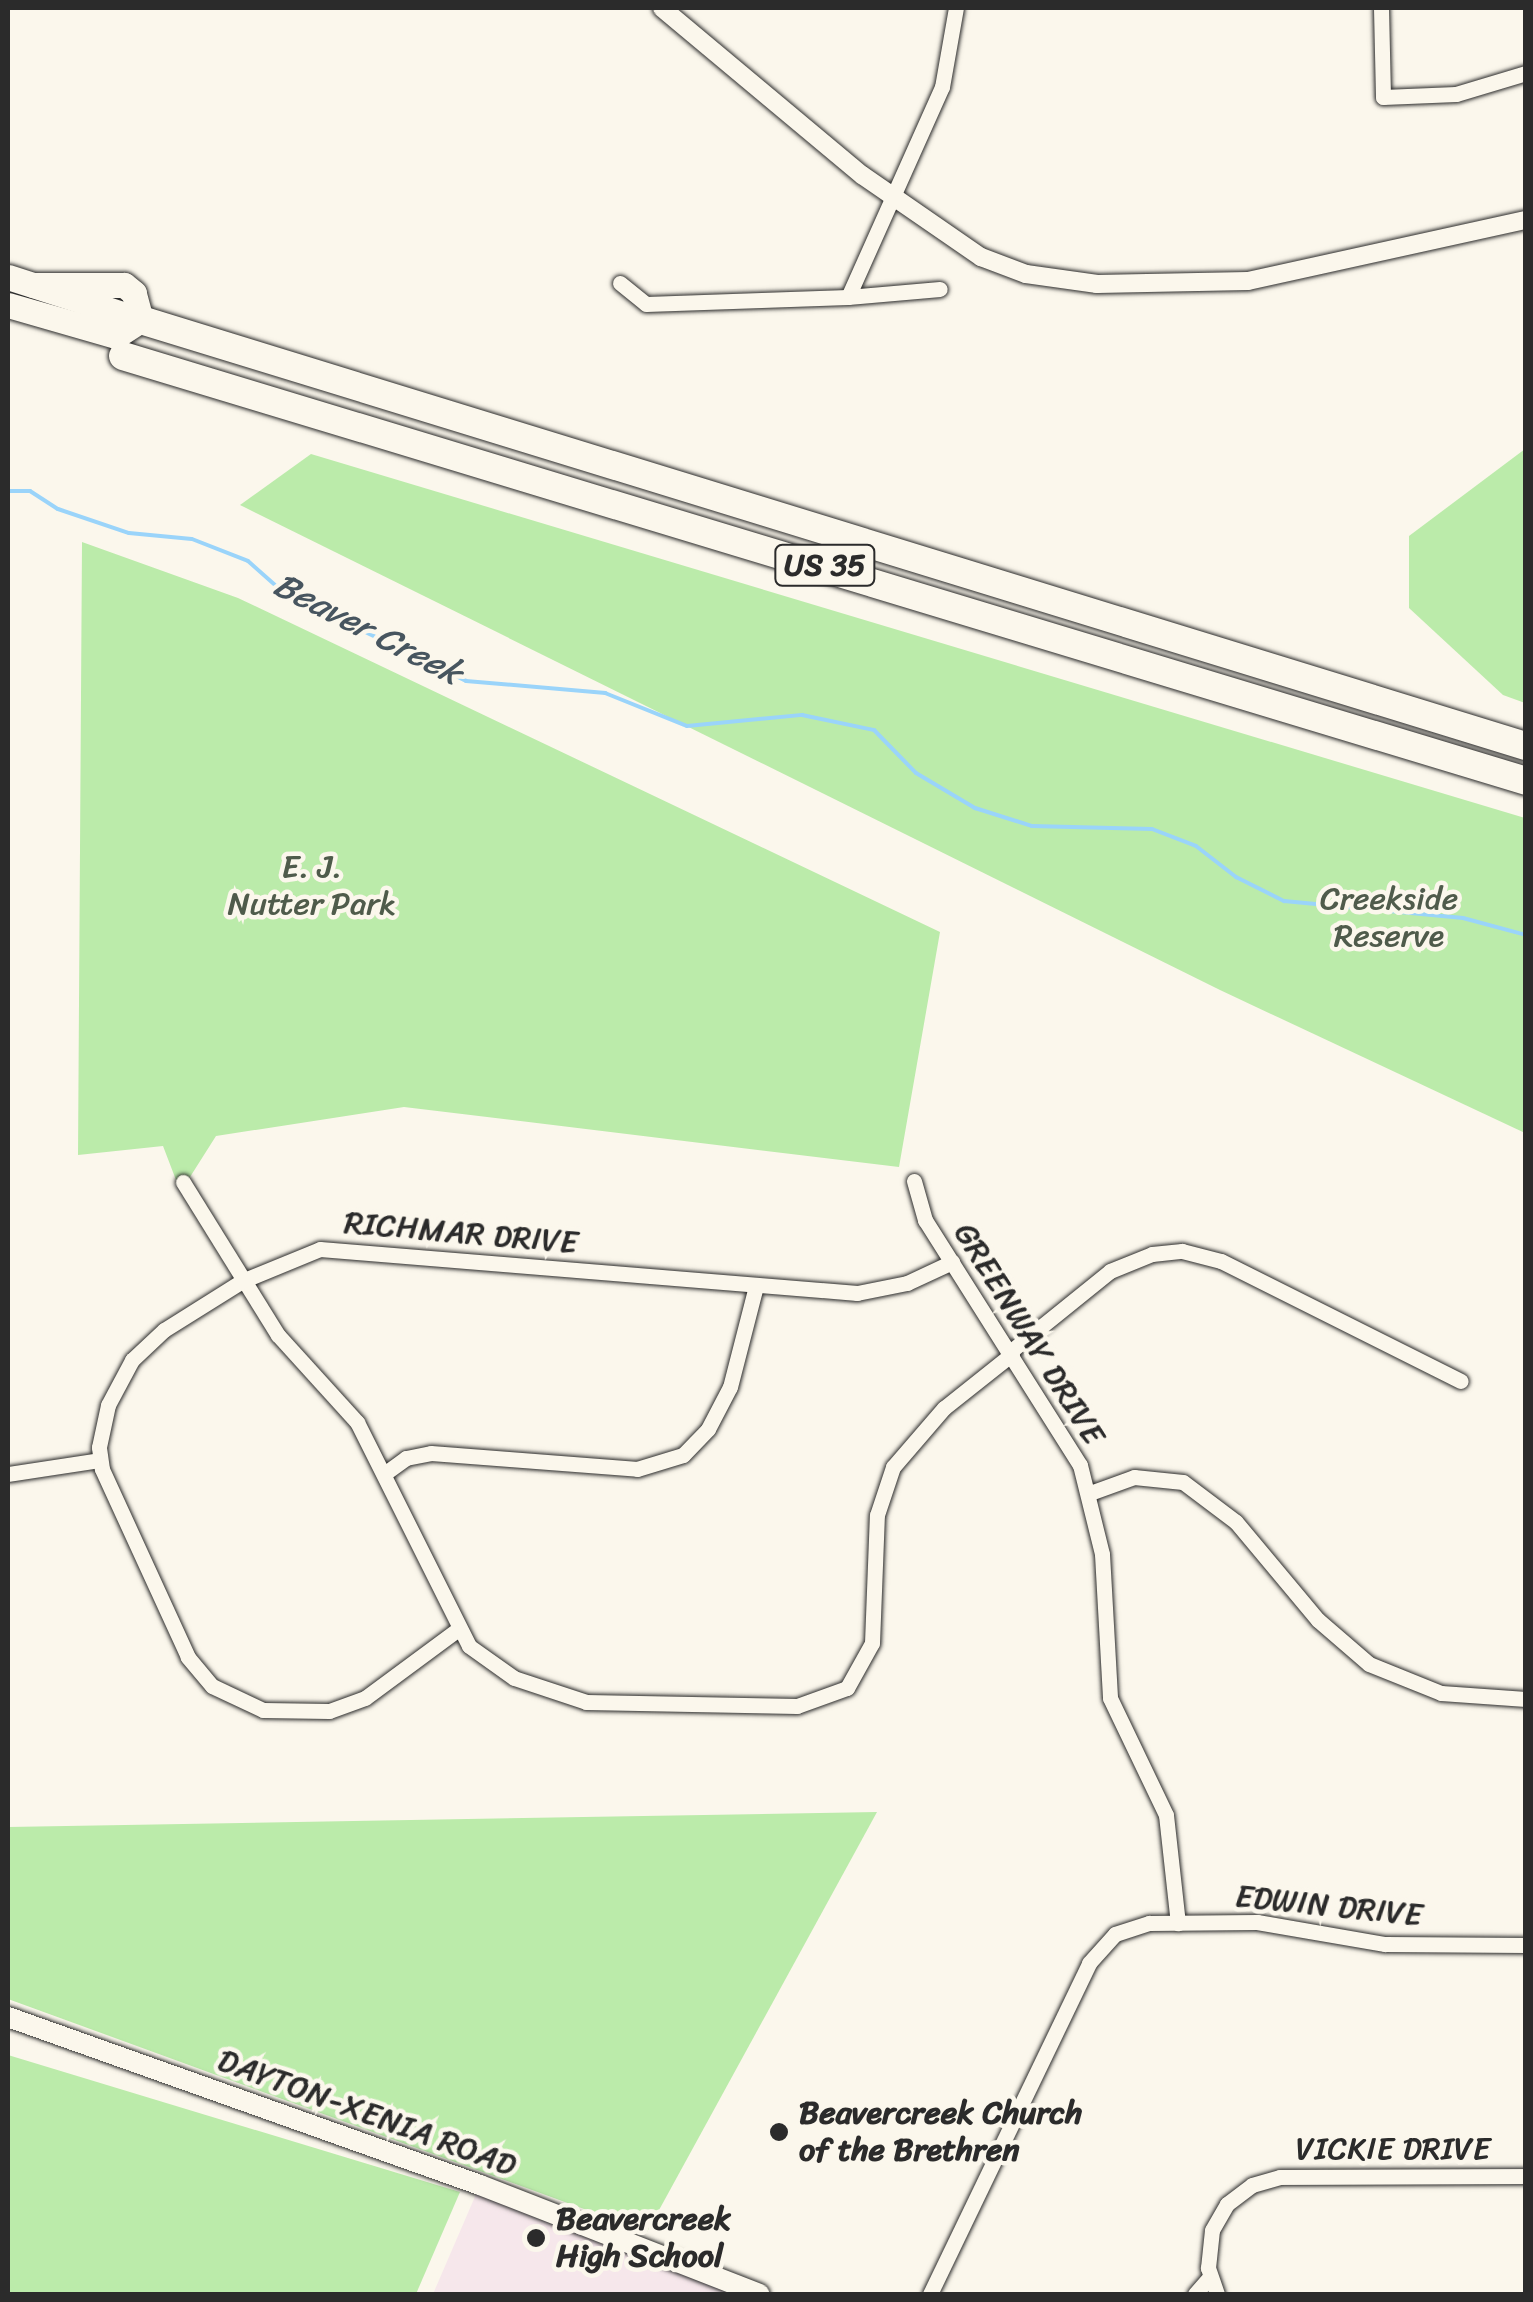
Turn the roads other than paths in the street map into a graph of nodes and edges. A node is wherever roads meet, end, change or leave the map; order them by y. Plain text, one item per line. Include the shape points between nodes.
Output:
1 (662, 8) edge
2 (956, 8) edge
3 (1381, 8) edge
4 (1526, 73) edge
5 (893, 197) junction
6 (1526, 220) edge
7 (8, 277) edge
8 (620, 283) dead end
9 (20, 286) edge
10 (940, 288) dead end
11 (848, 297) junction
12 (8, 305) edge
13 (128, 316) junction
14 (8, 320) edge
15 (123, 356) joint
16 (1526, 746) edge
17 (1526, 780) edge
18 (914, 1181) dead end
19 (183, 1182) dead end
20 (952, 1262) junction
21 (242, 1280) junction
22 (756, 1286) junction
23 (1011, 1352) junction
24 (1460, 1382) dead end
25 (100, 1460) junction
26 (8, 1474) edge
27 (384, 1474) junction
28 (1090, 1493) junction
29 (458, 1630) junction
30 (1526, 1699) edge
31 (1178, 1923) junction
32 (1526, 1944) edge
33 (8, 2017) edge
34 (1526, 2176) edge
35 (1210, 2277) junction
36 (759, 2294) edge
37 (930, 2294) edge
38 (1196, 2294) edge
39 (1217, 2294) edge

1 - 5 street
2 - 5 street via 942,87
3 - 4 street via 1383,97 1456,94
5 - 6 street via 981,257 1040,278 1097,284 1282,277
5 - 11 street
7 - 9 highway
8 - 11 street via 646,304
9 - 13 highway via 124,285 134,293
10 - 11 street
12 - 13 highway via 116,336
13 - 16 highway, US 35
14 - 15 highway, US 35
15 - 17 highway, US 35
18 - 20 street, GREENWAY DRIVE via 925,1220
19 - 21 street
20 - 22 street, RICHMAR DRIVE via 874,1292
20 - 23 street, GREENWAY DRIVE
21 - 22 street, RICHMAR DRIVE via 292,1255 329,1248
21 - 25 street, RICHMAR DRIVE via 164,1330 132,1360 108,1405
21 - 27 street via 278,1335 350,1411
22 - 27 street via 730,1387 708,1429 683,1455 636,1469 432,1453 406,1458
23 - 24 street via 1110,1271 1152,1254 1182,1251 1221,1261
23 - 28 street, GREENWAY DRIVE via 1062,1432
23 - 29 street via 944,1408 894,1466 876,1515 868,1659 832,1698 798,1706 586,1702 514,1678 476,1653
25 - 26 street
25 - 29 street via 188,1658 234,1700 288,1714 341,1707 365,1698
27 - 29 street
28 - 30 street via 1134,1477 1184,1482 1236,1522 1318,1620 1369,1664 1440,1693
28 - 31 street, GREENWAY DRIVE via 1102,1554 1110,1698 1168,1824
31 - 32 street, EDWIN DRIVE via 1282,1924 1385,1944
31 - 37 street, EDWIN DRIVE via 1127,1929 1094,1956
33 - 36 main road, DAYTON-XENIA ROAD via 462,2179
34 - 35 street, VICKIE DRIVE via 1268,2179 1239,2193 1218,2216 1208,2246
35 - 38 street
35 - 39 street

